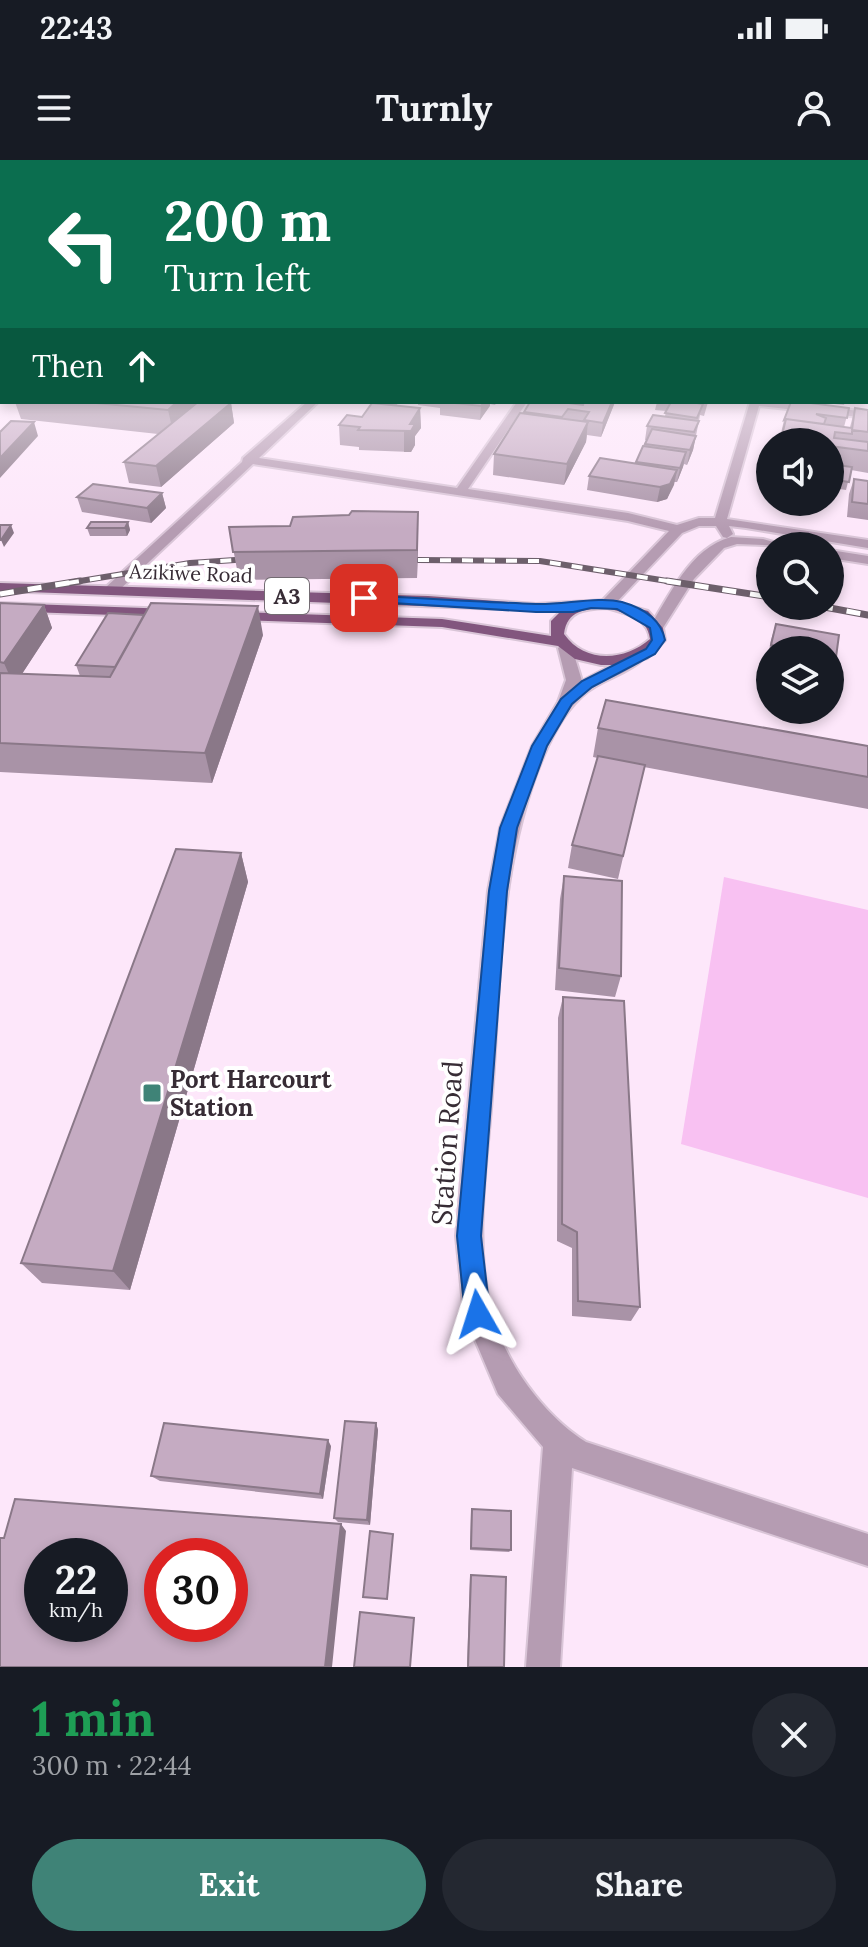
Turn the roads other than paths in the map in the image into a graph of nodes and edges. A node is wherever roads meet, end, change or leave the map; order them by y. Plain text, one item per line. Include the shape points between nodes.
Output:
1 (311, 404) edge
2 (521, 404) edge
3 (754, 404) edge
4 (772, 404) edge
5 (868, 415) edge
6 (247, 460) junction
7 (461, 491) junction
8 (720, 522) junction
9 (679, 529) junction
10 (731, 541) junction
11 (756, 544) edge
12 (868, 544) edge
13 (844, 556) edge
14 (868, 560) edge
15 (0, 587) edge
16 (110, 591) junction
17 (607, 604) junction
18 (0, 607) edge
19 (573, 608) junction
20 (182, 614) edge
21 (227, 616) edge
22 (656, 628) junction
23 (562, 645) junction
24 (635, 659) junction
25 (566, 702) junction
26 (558, 1442) junction
27 (868, 1550) edge
28 (543, 1667) edge

1 - 6 street
2 - 7 street
3 - 8 street
4 - 5 street
6 - 7 street
6 - 16 street
7 - 9 street
8 - 9 street via 698,521
8 - 10 street
8 - 12 street
9 - 17 street
10 - 11 street
10 - 22 street via 716,545 702,559
13 - 14 street
15 - 16 main road, Azikiwe Road / A3
16 - 19 main road, Azikiwe Road / A3
17 - 19 main road, A3
17 - 22 main road, A3 via 632,609
18 - 20 main road, Azikiwe Road
19 - 23 main road via 555,623
21 - 23 main road, Azikiwe Road / A3 via 442,623
22 - 24 main road via 658,640 651,651
23 - 24 main road, A3 via 595,660
23 - 25 street, Station Road via 574,680
24 - 25 street, Station Road via 587,684
25 - 26 street, Station Road via 540,746 509,828 498,891 469,1236 478,1314 508,1384
26 - 27 street, Station Road via 578,1455
26 - 28 street

